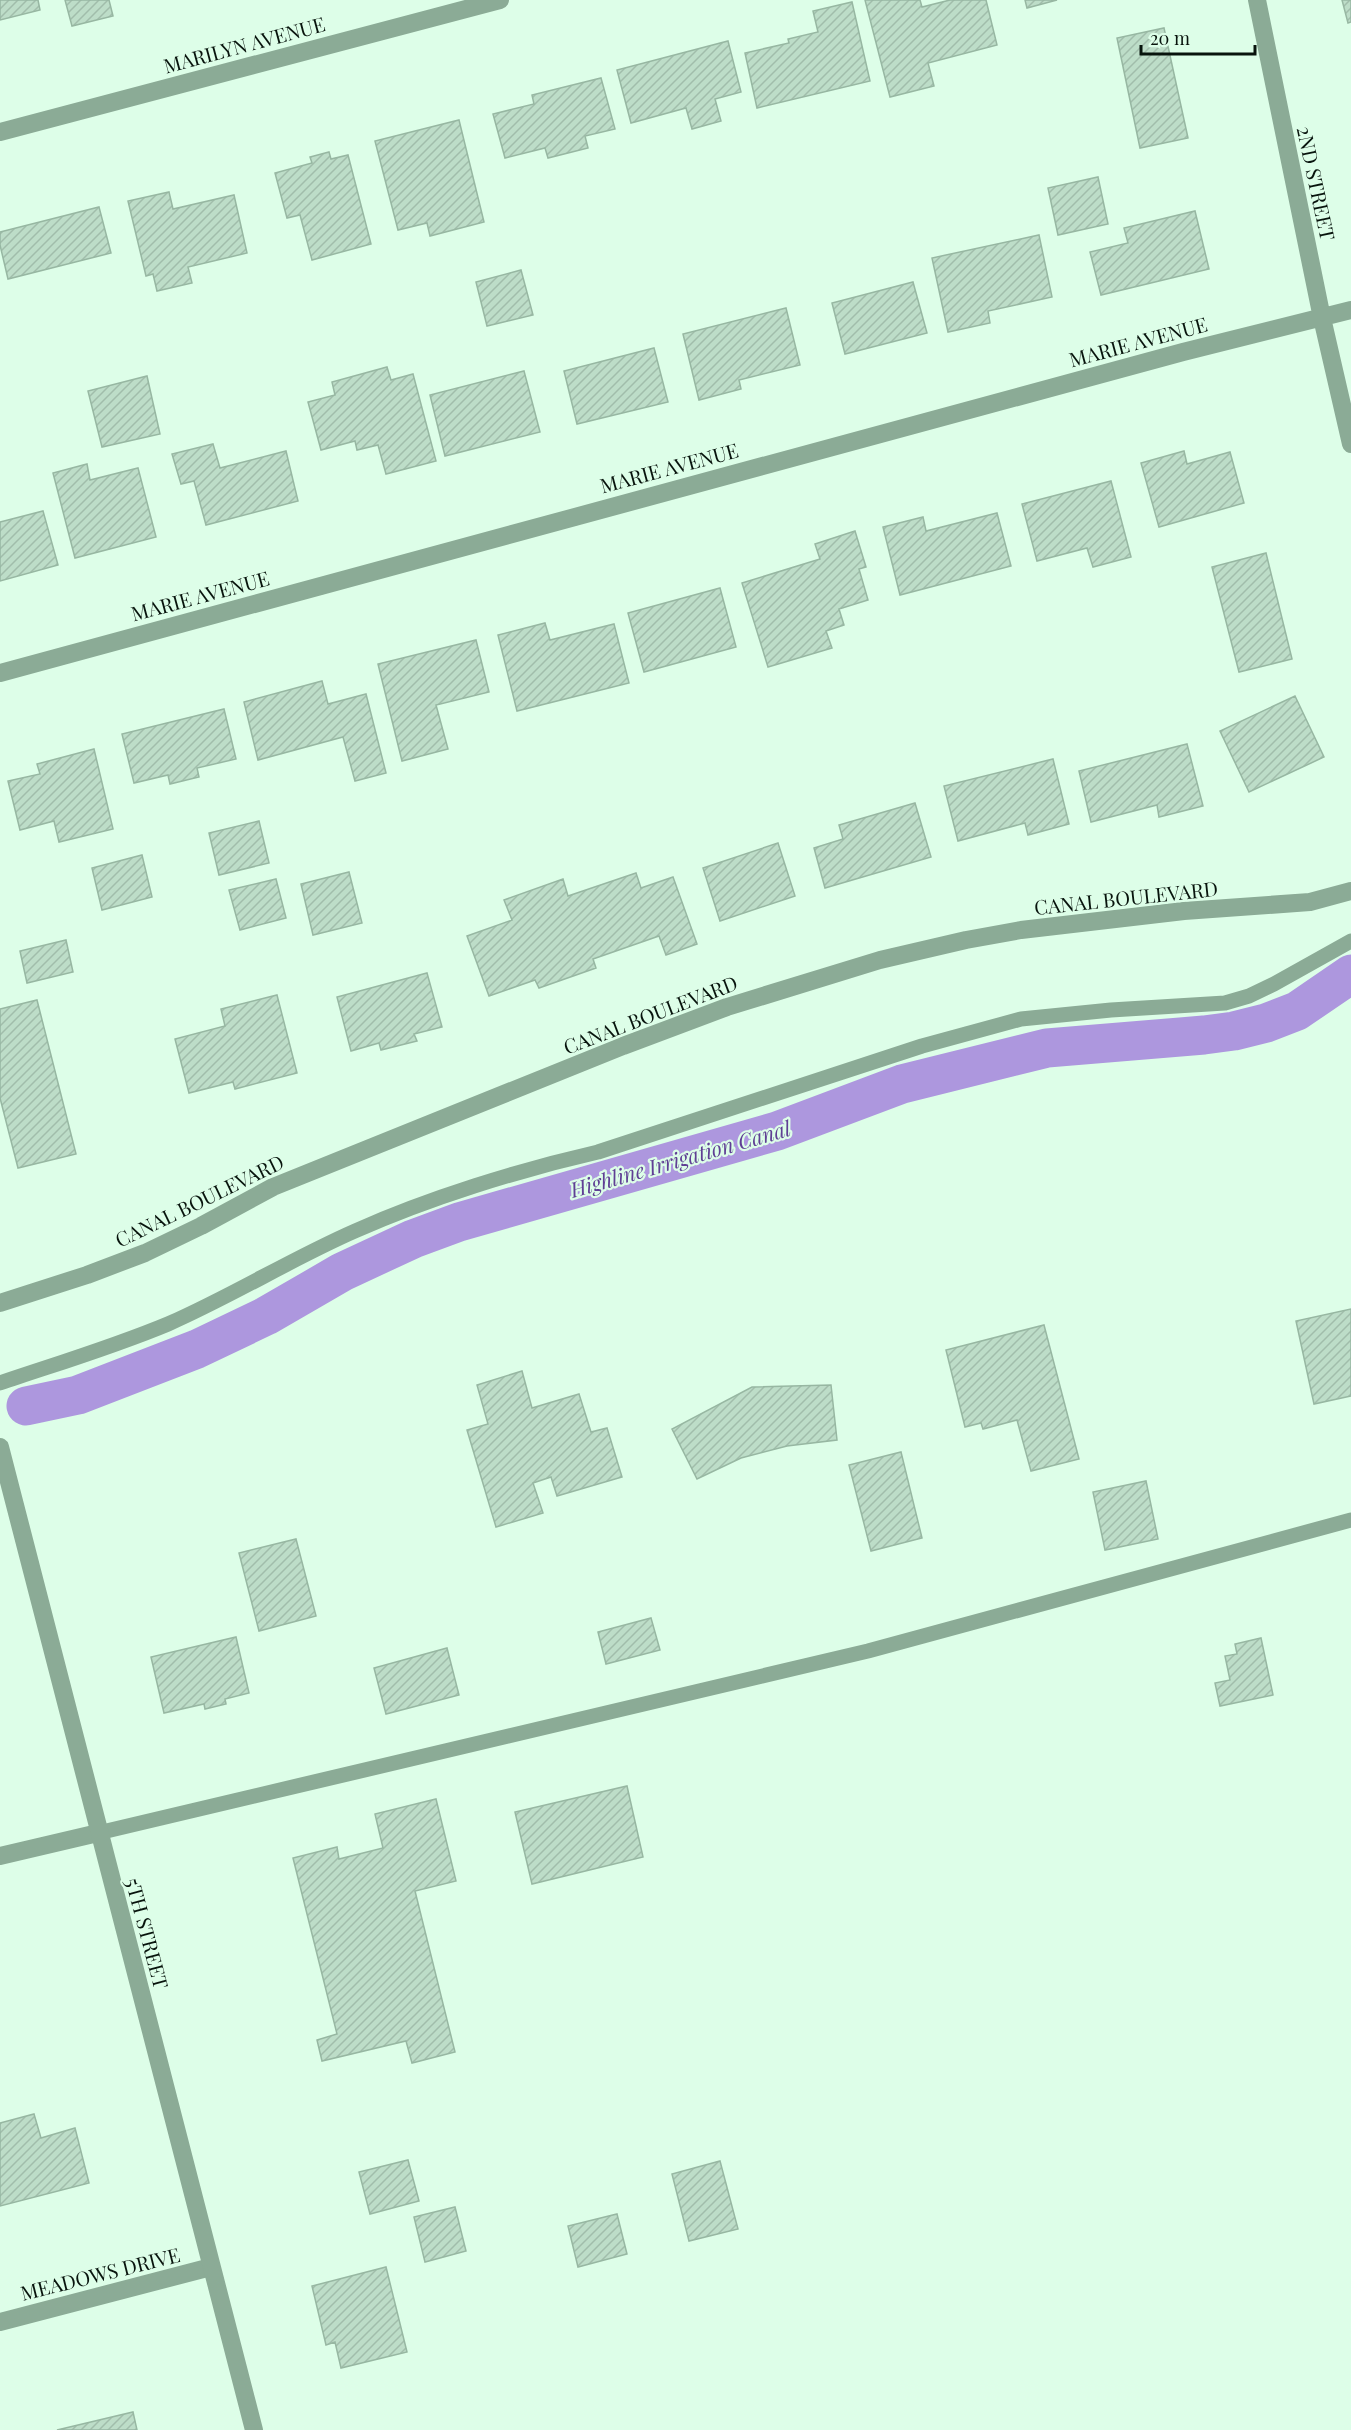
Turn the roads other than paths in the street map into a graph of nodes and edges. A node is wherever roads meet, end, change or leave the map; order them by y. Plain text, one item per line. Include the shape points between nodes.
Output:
1 (500, 0) edge
2 (1257, 0) edge
3 (0, 132) edge
4 (1351, 310) edge
5 (1322, 318) junction
6 (1351, 444) edge
7 (0, 673) edge
8 (1351, 891) edge
9 (1351, 940) edge
10 (0, 1303) edge
11 (0, 1383) edge
12 (0, 1447) edge
13 (1351, 1520) edge
14 (98, 1833) junction
15 (0, 1856) edge
16 (211, 2267) junction
17 (0, 2322) edge
18 (254, 2430) edge

1 - 3 street, MARILYN AVENUE
2 - 5 street, 2ND STREET
4 - 5 street, MARIE AVENUE
5 - 6 street, 2ND STREET
5 - 7 street, MARIE AVENUE via 1136,364
8 - 10 street, CANAL BOULEVARD via 1310,902 1184,911 1021,930 880,960 727,1007 623,1046 273,1187 145,1253
9 - 11 lane via 1274,984 1225,1003 1021,1019 922,1046 598,1152 464,1190 357,1230 165,1325
12 - 14 street, 5TH STREET
13 - 14 lane via 868,1652
14 - 15 street
14 - 16 street, 5TH STREET
16 - 17 street, MEADOWS DRIVE
16 - 18 street, 5TH STREET

